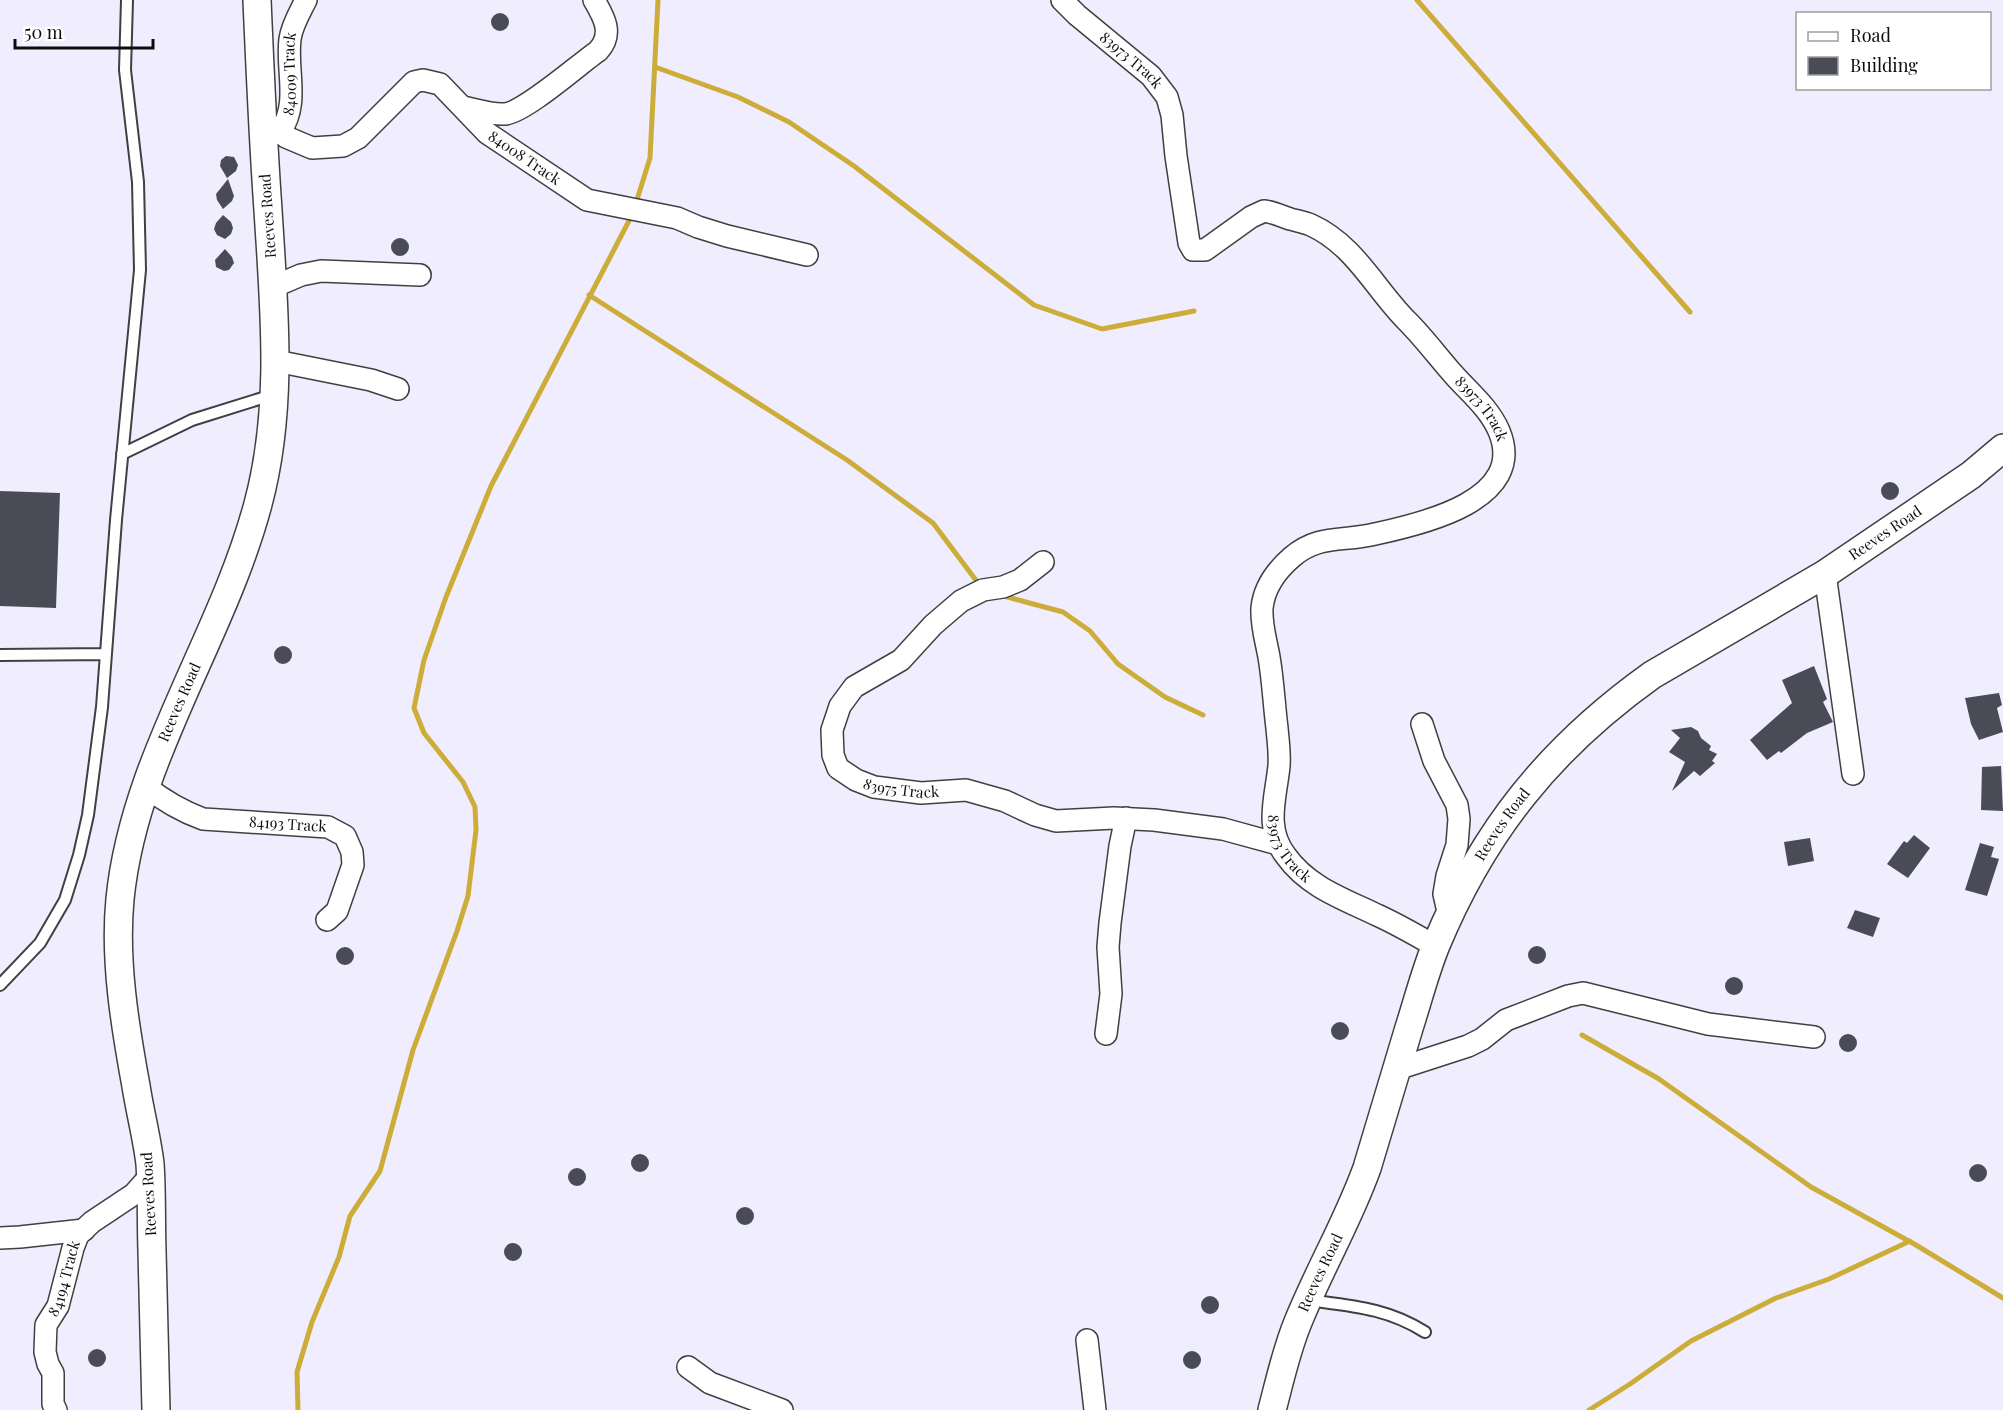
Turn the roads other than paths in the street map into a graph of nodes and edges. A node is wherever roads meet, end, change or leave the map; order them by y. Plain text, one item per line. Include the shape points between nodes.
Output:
1 (127, 0) edge
2 (257, 0) edge
3 (306, 0) edge
4 (594, 0) edge
5 (1062, 0) edge
6 (463, 107) junction
7 (271, 134) junction
8 (807, 255) dead end
9 (420, 275) dead end
10 (273, 287) junction
11 (276, 361) junction
12 (398, 389) dead end
13 (275, 394) junction
14 (2003, 448) edge
15 (122, 454) junction
16 (1044, 562) dead end
17 (1826, 574) junction
18 (106, 654) junction
19 (0, 655) edge
20 (1422, 724) dead end
21 (1853, 774) dead end
22 (145, 786) junction
23 (1126, 818) junction
24 (1278, 844) junction
25 (1449, 916) junction
26 (327, 920) dead end
27 (1435, 946) junction
28 (0, 985) edge
29 (1106, 1034) dead end
30 (1814, 1037) dead end
31 (1397, 1069) junction
32 (150, 1176) junction
33 (84, 1230) junction
34 (0, 1238) edge
35 (1307, 1300) junction
36 (1425, 1332) dead end
37 (1087, 1340) dead end
38 (688, 1366) dead end
39 (56, 1410) edge
40 (156, 1410) edge
41 (782, 1410) edge
42 (1095, 1410) edge
43 (1272, 1410) edge

1 - 15 lane via 125,70 138,182 140,270
2 - 7 street, Reeves Road
3 - 7 street, 84009 Track via 290,38 288,117
4 - 6 street via 607,28 598,51 523,108 493,114
5 - 24 street, 83973 Track via 1151,76 1167,97 1191,248 1208,248 1264,211 1315,227 1354,256 1389,302 1480,401 1502,440 1504,462 1500,473 1489,487 1464,505 1398,528 1332,538 1303,548 1275,574 1266,591 1262,627 1279,744 1272,808
6 - 7 street, 84008 Track via 440,84 417,81 358,138 343,146 312,148
6 - 8 street, 84008 Track via 487,133 587,200 677,218 727,236
7 - 10 street, Reeves Road
9 - 10 street via 321,272 301,275
10 - 11 street, Reeves Road
11 - 12 street
11 - 13 street, Reeves Road
13 - 15 lane via 192,420
13 - 22 street, Reeves Road via 260,499 238,570
14 - 17 street, Reeves Road via 1971,475
15 - 18 lane
16 - 23 street, 83975 Track via 1020,580 961,601 901,660 854,687 835,719 833,755 838,768 874,787 921,793 966,790 1056,821
17 - 21 street
17 - 25 street, Reeves Road via 1652,675 1588,725 1531,783 1496,829
18 - 19 lane
18 - 28 lane via 88,815 65,900 40,943
20 - 25 street via 1434,761 1457,805 1459,819 1457,845 1444,894
22 - 26 street, 84193 Track via 184,812 203,819 328,827 345,836 353,865 337,911
22 - 32 street, Reeves Road via 125,859 120,942 130,1055
23 - 24 street, 83975 Track via 1223,829
23 - 29 street via 1110,923 1111,994
24 - 27 street, 83973 Track via 1300,872 1336,897
25 - 27 street, Reeves Road
27 - 31 street, Reeves Road
30 - 31 street via 1708,1024 1583,993 1506,1020 1468,1046
31 - 35 street, Reeves Road via 1356,1197
32 - 33 street, 84194 Track via 134,1194
32 - 40 street, Reeves Road
33 - 34 street
33 - 39 street, 84194 Track via 73,1248 58,1306 46,1325 45,1352 53,1373
35 - 36 lane via 1385,1312
35 - 43 street, Reeves Road via 1285,1358
37 - 42 street
38 - 41 street via 710,1383

